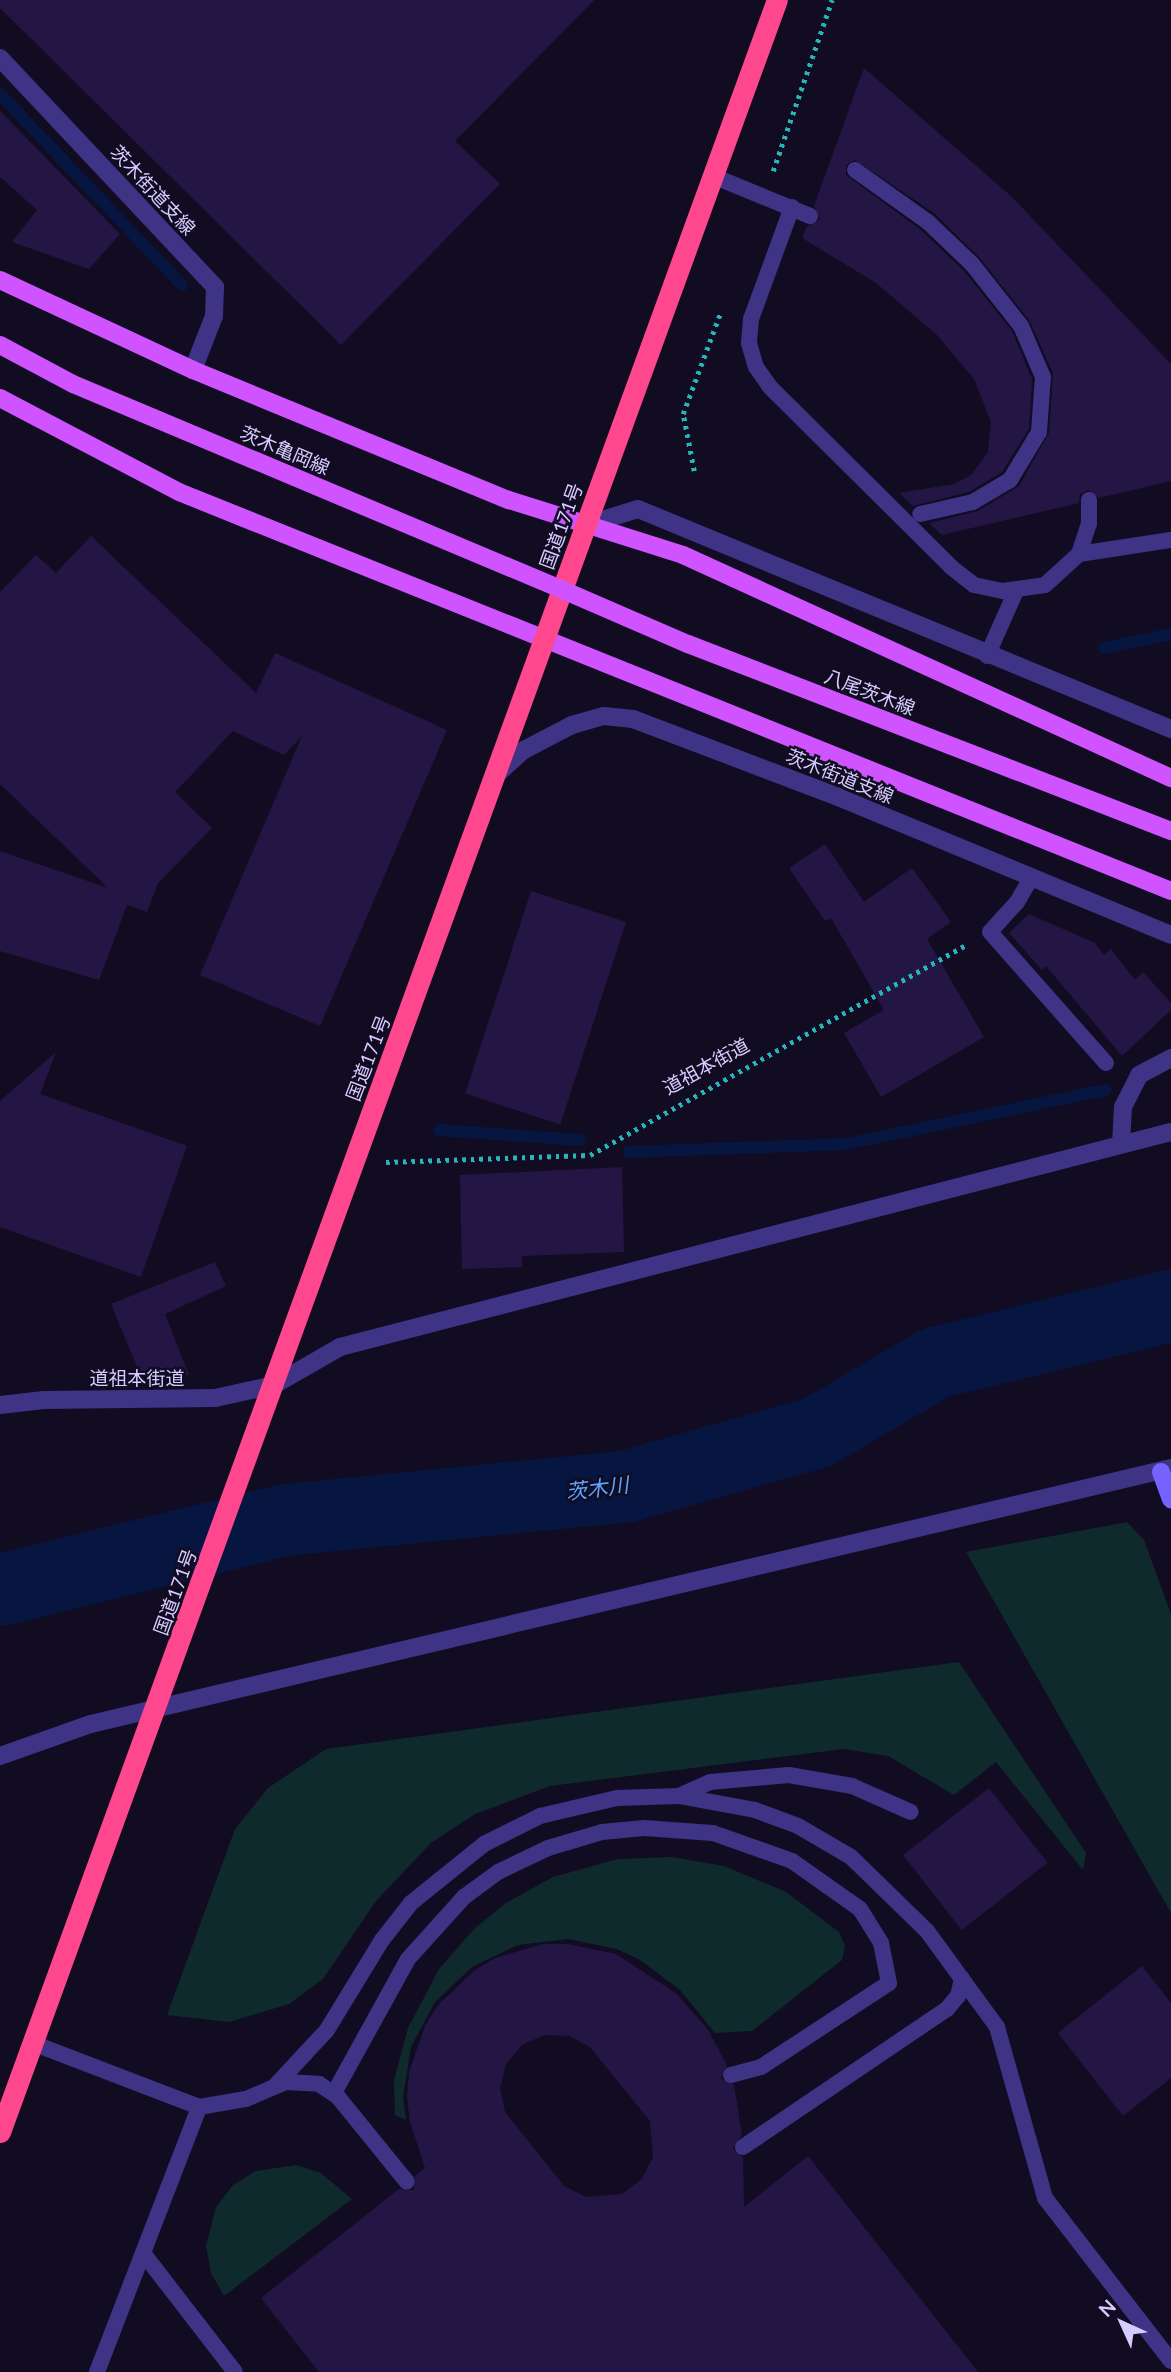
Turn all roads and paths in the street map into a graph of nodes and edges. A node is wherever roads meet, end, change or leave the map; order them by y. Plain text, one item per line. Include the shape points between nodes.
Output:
1 (777, 0) edge
2 (0, 58) edge
3 (855, 170) dead end
4 (713, 176) junction
5 (792, 207) junction
6 (810, 216) dead end
7 (0, 280) edge
8 (0, 345) edge
9 (193, 370) junction
10 (0, 398) edge
11 (1089, 500) dead end
12 (900, 517) junction
13 (586, 525) junction
14 (1171, 540) edge
15 (1079, 554) junction
16 (556, 587) joint
17 (1014, 593) junction
18 (544, 640) junction
19 (987, 656) junction
20 (1171, 729) edge
21 (497, 774) junction
22 (1171, 778) edge
23 (1171, 831) edge
24 (1031, 878) junction
25 (1171, 891) edge
26 (990, 932) junction
27 (1171, 935) edge
28 (1171, 1058) edge
29 (1106, 1063) dead end
30 (1171, 1132) edge
31 (1121, 1144) junction
32 (354, 1160) junction
33 (274, 1385) junction
34 (0, 1405) edge
35 (1166, 1470) edge
36 (1171, 1499) edge
37 (156, 1708) junction
38 (0, 1756) edge
39 (679, 1796) junction
40 (911, 1812) dead end
41 (962, 1978) junction
42 (35, 2044) junction
43 (730, 2075) dead end
44 (275, 2086) junction
45 (334, 2093) junction
46 (199, 2107) junction
47 (0, 2132) edge
48 (743, 2147) dead end
49 (407, 2182) dead end
50 (143, 2253) junction
51 (1171, 2361) edge
52 (97, 2372) edge
53 (235, 2372) edge

1 - 4 highway, 国道171号
2 - 9 street, 茨木街道支線 via 215,286 214,316
3 - 12 lane, bridge via 920,216 972,264 1021,326 1043,377 1039,432 1010,480 973,502
4 - 5 lane
4 - 13 highway, 国道171号
5 - 6 lane
5 - 12 lane via 754,306 751,355 770,387
7 - 9 main road
8 - 16 main road, 茨木亀岡線 via 73,384
9 - 13 main road via 509,500
10 - 18 main road via 179,492
11 - 15 lane via 1089,524
12 - 17 lane via 974,585
13 - 18 highway, 国道171号
13 - 19 street via 638,509
13 - 22 main road via 695,560
14 - 15 lane
15 - 17 lane via 1045,584
16 - 23 main road, 八尾茨木線, bridge
17 - 19 lane
18 - 21 highway, 国道171号
18 - 25 main road
19 - 20 street
21 - 24 street, 茨木街道支線 via 524,750 556,732 588,720 621,716 838,797
21 - 32 highway, 国道171号
24 - 26 lane
24 - 27 street, 茨木街道支線
26 - 29 lane
26 - 32 path, 道祖本街道 via 590,1155 401,1163
28 - 31 street via 1139,1075 1123,1107
30 - 31 street, 道祖本街道
31 - 33 street, 道祖本街道 via 340,1347
32 - 33 highway, 国道171号
33 - 34 street, 道祖本街道 via 215,1398 44,1400
33 - 37 highway, 国道171号
35 - 36 street
35 - 37 street
37 - 38 street
37 - 42 highway, 国道171号
39 - 40 lane via 710,1782 789,1775 852,1786
39 - 41 lane via 770,1815 851,1857 912,1914
39 - 44 lane via 632,1796 570,1807 512,1828 464,1856 433,1881 391,1927 327,2031
41 - 48 lane via 958,1996 947,2009
41 - 51 lane via 997,2027 1008,2053 1026,2141 1045,2198
42 - 46 lane
42 - 47 highway, 国道171号
43 - 45 lane via 761,2067 889,1983 881,1944 860,1909 792,1861 713,1833 644,1828 602,1832 555,1845 498,1872 464,1897 408,1959
44 - 45 lane via 308,2081
44 - 46 lane via 239,2101
45 - 49 lane
46 - 50 lane
50 - 52 lane
50 - 53 lane

